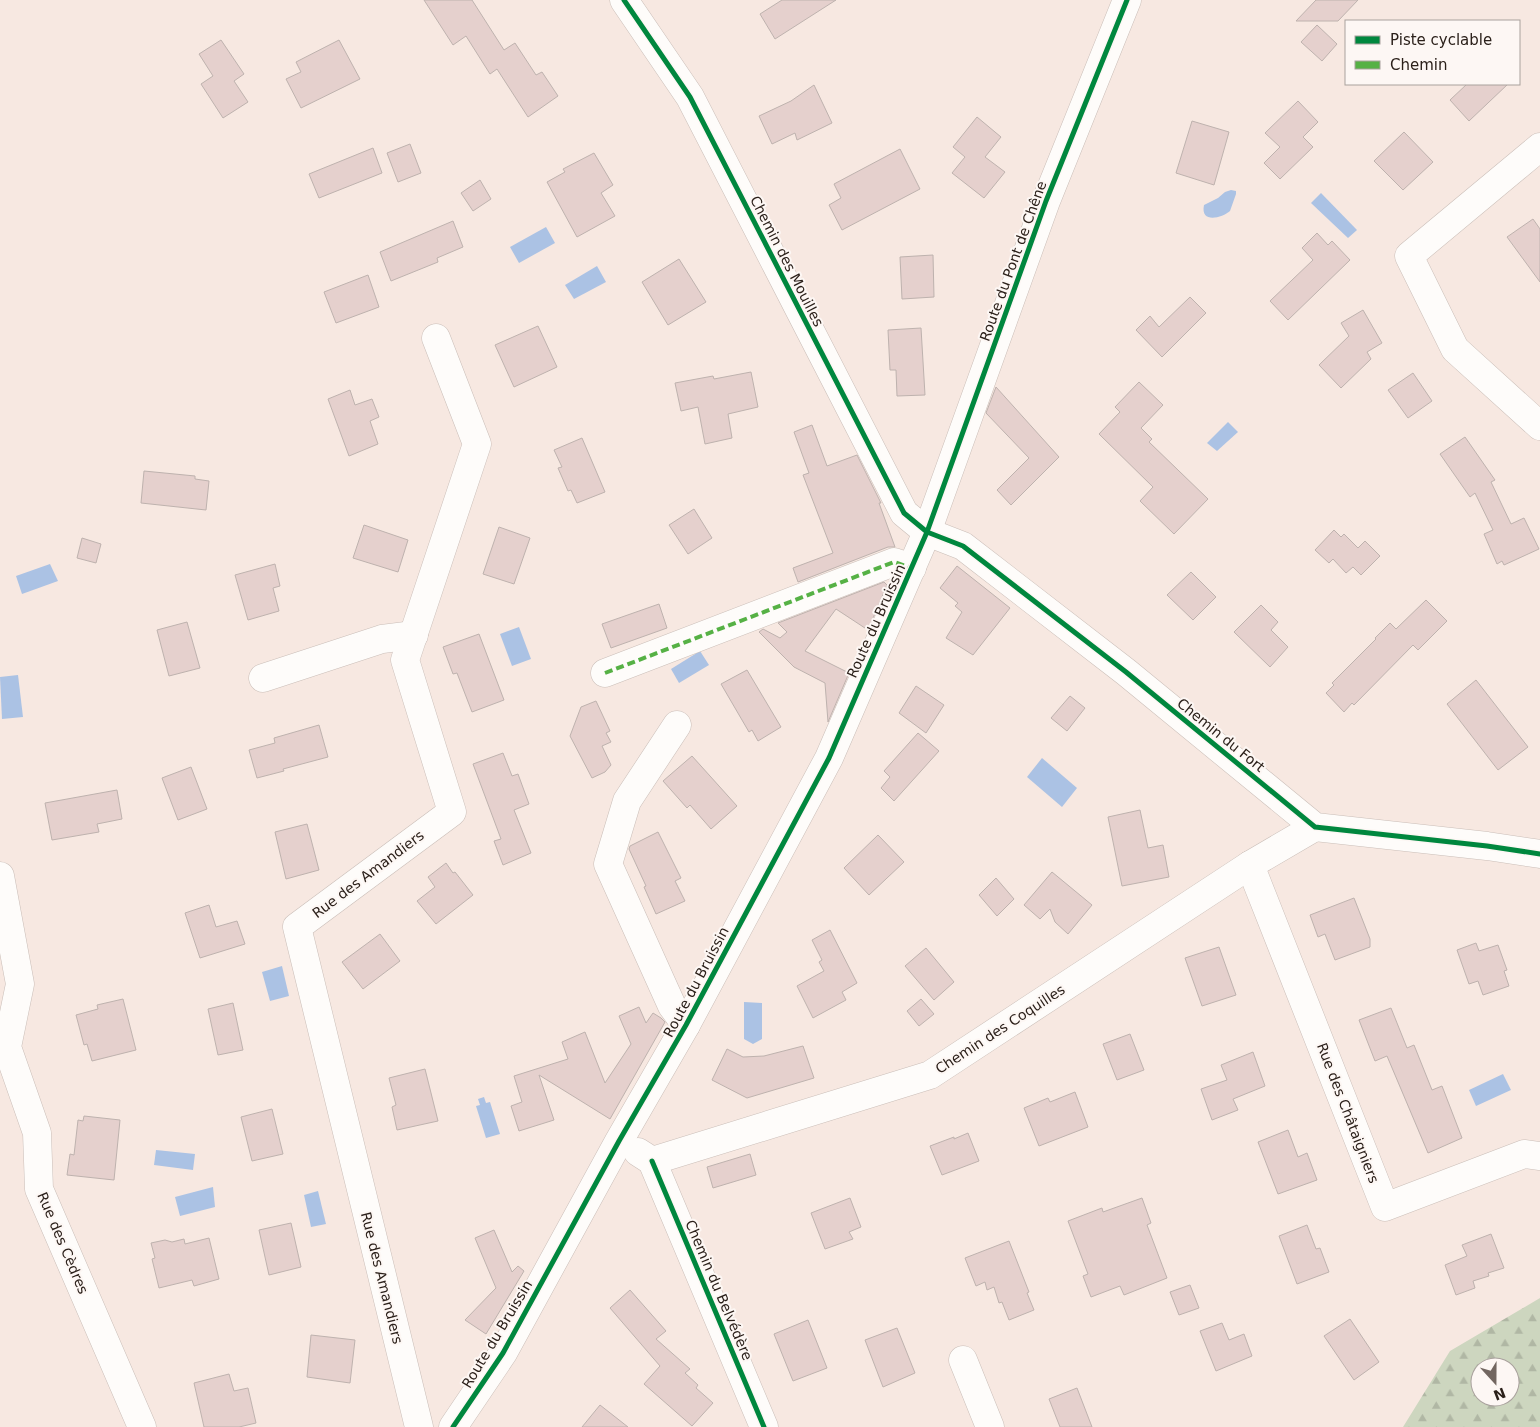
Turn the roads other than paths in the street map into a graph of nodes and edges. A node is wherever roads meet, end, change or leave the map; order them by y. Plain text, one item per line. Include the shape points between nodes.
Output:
1 (624, 0) edge
2 (1127, 0) edge
3 (1540, 147) edge
4 (436, 338) dead end
5 (1540, 426) edge
6 (927, 532) junction
7 (912, 568) junction
8 (414, 635) junction
9 (605, 673) dead end
10 (263, 678) dead end
11 (676, 725) dead end
12 (1315, 827) junction
13 (1540, 854) edge
14 (1250, 865) junction
15 (0, 876) edge
16 (686, 1025) junction
17 (619, 1141) junction
18 (1540, 1156) edge
19 (652, 1161) junction
20 (963, 1360) dead end
21 (142, 1427) edge
22 (419, 1427) edge
23 (453, 1427) edge
24 (764, 1427) edge
25 (990, 1427) edge

1 - 6 street, Chemin des Mouilles via 690,97 904,513
2 - 6 street, Route du Pont de Chêne via 1046,201
3 - 5 street via 1409,256 1455,349
4 - 8 street, Rue des Amandiers via 477,444
6 - 7 street, Route du Bruissin
6 - 12 street, Chemin du Fort via 963,546 1126,672
7 - 9 street via 894,562
7 - 16 street, Route du Bruissin via 829,758
8 - 10 street via 382,639
8 - 22 street, Rue des Amandiers via 405,660 452,812 297,927
11 - 16 street, Route du Bruissin via 627,801 608,864 672,1006
12 - 13 street
12 - 14 street, Chemin des Coquilles
14 - 18 street, Rue des Châtaigniers via 1385,1207 1524,1154
14 - 19 street, Chemin des Coquilles via 930,1075
15 - 21 street, Rue des Cèdres via 20,984 7,1047 36,1133 39,1189
16 - 17 street, Route du Bruissin
17 - 19 street
17 - 23 street, Route du Bruissin via 503,1353
19 - 24 street, Chemin du Belvédère
20 - 25 street

